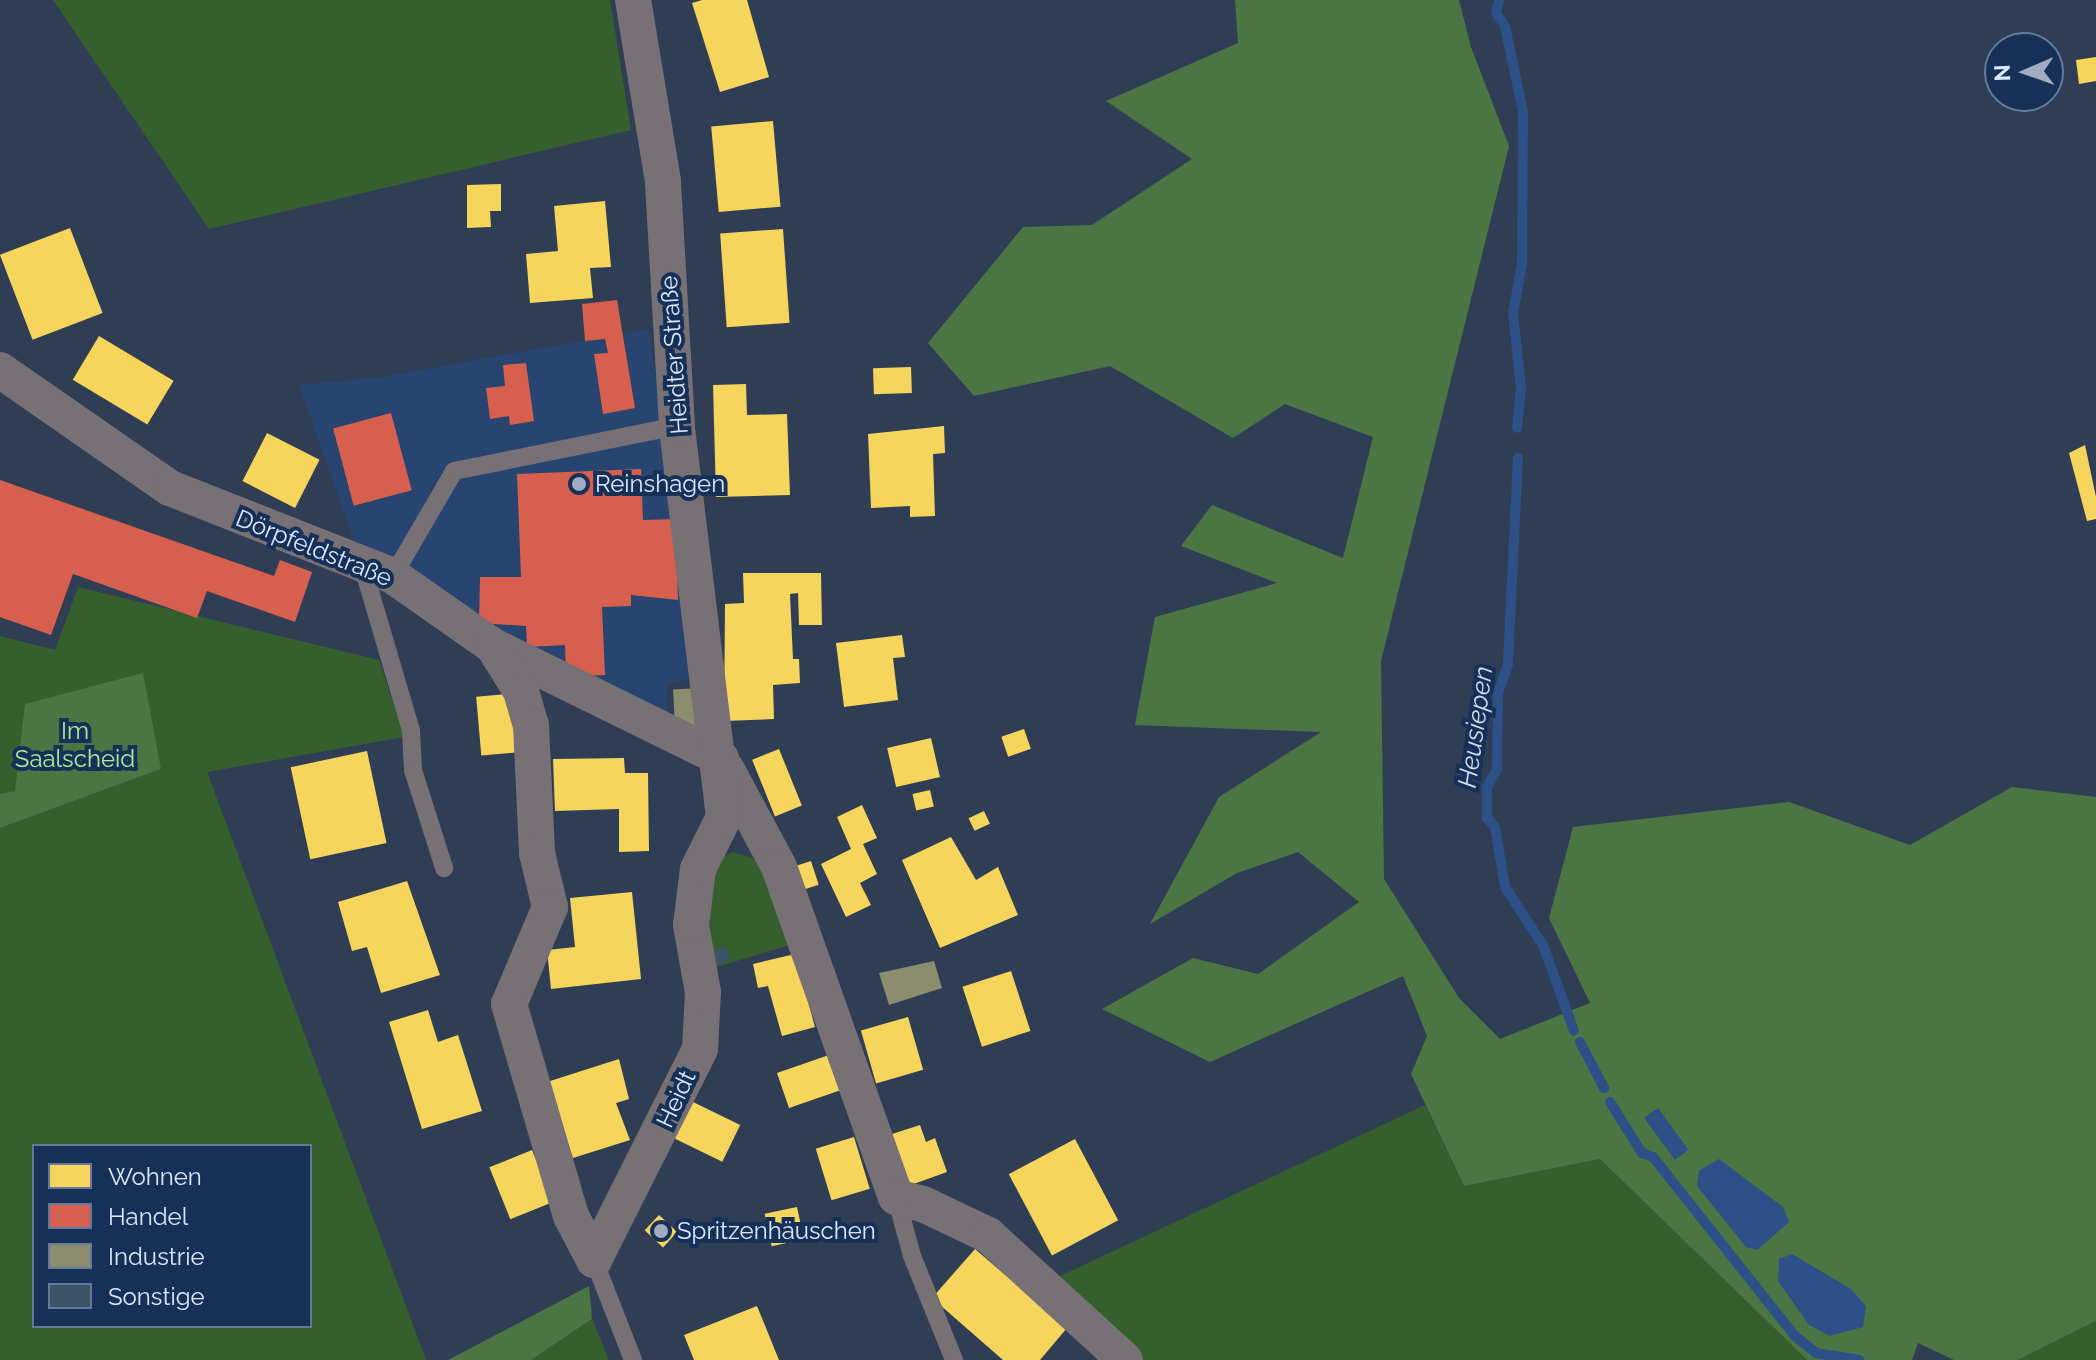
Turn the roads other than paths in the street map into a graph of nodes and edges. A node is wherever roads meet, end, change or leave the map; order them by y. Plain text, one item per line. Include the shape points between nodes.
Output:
1 (633, 0) edge
2 (0, 370) edge
3 (677, 426) junction
4 (377, 569) junction
5 (493, 646) junction
6 (721, 758) junction
7 (444, 868) dead end
8 (896, 1197) junction
9 (594, 1260) junction
10 (633, 1360) edge
11 (954, 1360) edge
12 (1125, 1360) edge

1 - 3 street, Heidter Straße via 663,181
2 - 4 street, Dörpfeldstraße via 170,488
3 - 4 lane via 454,471
3 - 6 street, Heidter Straße
4 - 5 street, Dörpfeldstraße
4 - 7 lane via 411,730 413,770
5 - 6 street, Dörpfeldstraße
5 - 9 street via 521,691 531,725 537,853 550,907 509,1004 571,1216
6 - 8 street via 779,867
6 - 9 street, Heidt via 724,817 698,869 691,925 703,992 700,1049
8 - 11 lane via 912,1256
8 - 12 street via 988,1235
9 - 10 lane

